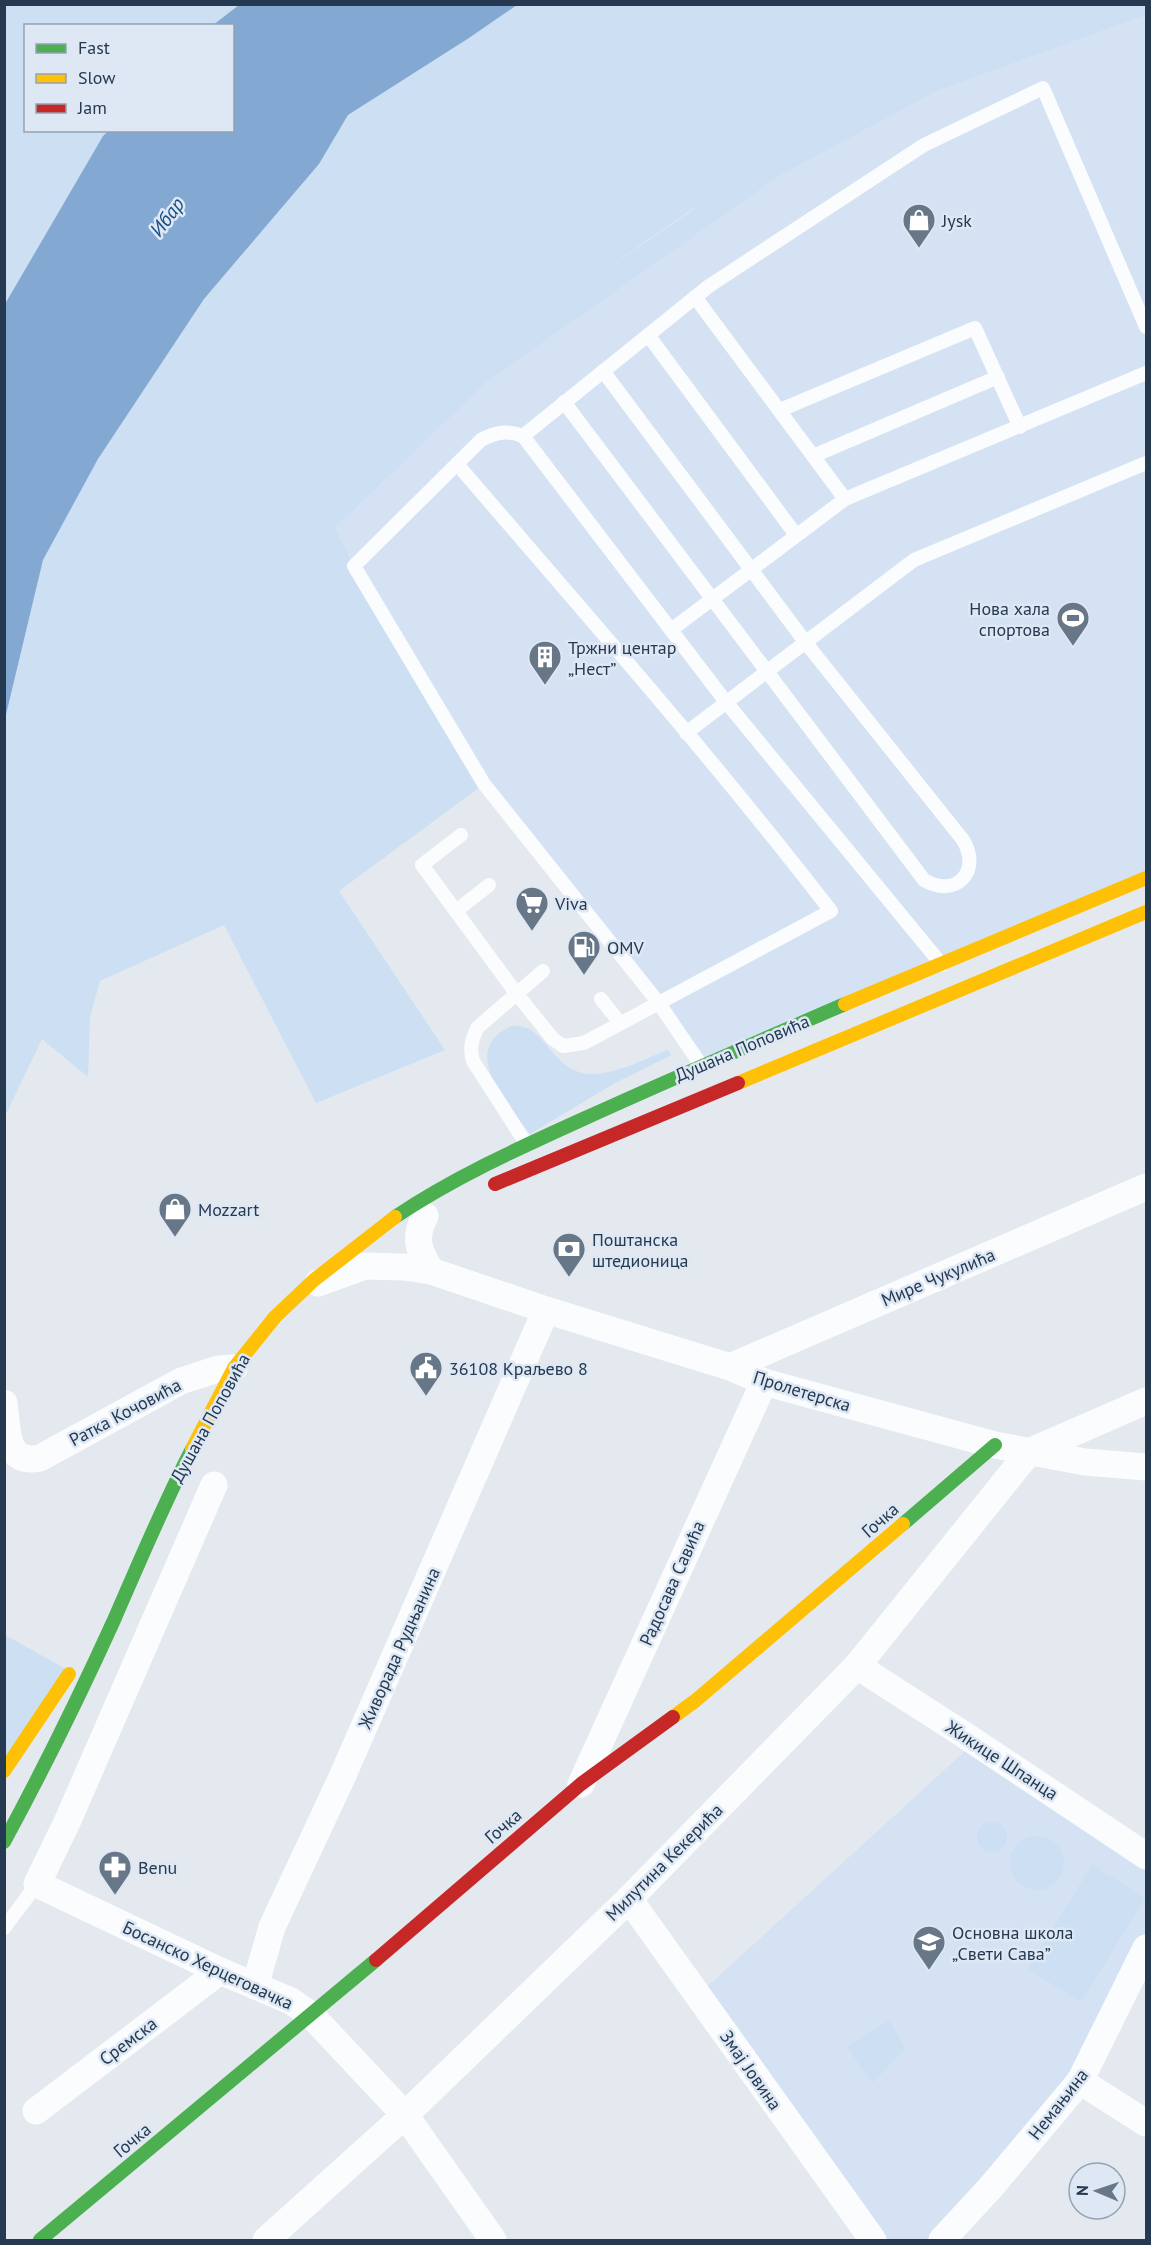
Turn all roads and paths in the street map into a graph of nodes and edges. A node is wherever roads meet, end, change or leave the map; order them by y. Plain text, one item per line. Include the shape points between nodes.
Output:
1 (695, 297) junction
2 (1146, 327) edge
3 (648, 335) junction
4 (603, 370) junction
5 (1146, 373) edge
6 (998, 377) junction
7 (564, 402) junction
8 (780, 410) junction
9 (1020, 427) junction
10 (523, 435) junction
11 (813, 456) junction
12 (1146, 463) edge
13 (457, 464) junction
14 (845, 499) junction
15 (796, 535) junction
16 (752, 569) junction
17 (711, 599) junction
18 (671, 630) junction
19 (806, 643) junction
20 (766, 673) junction
21 (726, 702) junction
22 (686, 733) junction
23 (461, 835) dead end
24 (1146, 878) edge
25 (489, 885) dead end
26 (456, 911) junction
27 (1146, 912) edge
28 (543, 971) dead end
29 (948, 978) junction
30 (516, 993) junction
31 (601, 999) dead end
32 (658, 1002) junction
33 (620, 1023) junction
34 (701, 1065) junction
35 (527, 1145) junction
36 (1146, 1187) edge
37 (480, 1191) dead end
38 (433, 1213) joint
39 (354, 1248) junction
40 (431, 1271) junction
41 (306, 1288) junction
42 (546, 1310) junction
43 (730, 1367) junction
44 (234, 1368) junction
45 (764, 1382) junction
46 (1146, 1401) edge
47 (4, 1403) edge
48 (994, 1445) junction
49 (1029, 1452) junction
50 (11, 1466) edge
51 (1146, 1467) edge
52 (214, 1485) dead end
53 (113, 1622) junction
54 (857, 1666) junction
55 (4, 1771) edge
56 (581, 1784) junction
57 (5, 1841) edge
58 (1146, 1856) edge
59 (37, 1884) junction
60 (629, 1899) junction
61 (4, 1928) edge
62 (1146, 1948) edge
63 (220, 1971) junction
64 (255, 1986) junction
65 (311, 2015) junction
66 (1080, 2081) junction
67 (36, 2111) dead end
68 (405, 2115) junction
69 (1146, 2123) edge
70 (40, 2241) edge
71 (266, 2241) edge
72 (493, 2241) edge
73 (873, 2241) edge
74 (942, 2241) edge

1 - 2 lane via 924,145 1043,88
1 - 3 lane
1 - 8 lane
3 - 4 lane
3 - 15 lane
4 - 7 lane
4 - 16 lane
5 - 9 lane
6 - 8 lane via 975,327
6 - 9 lane
6 - 11 lane
7 - 10 lane
7 - 17 lane
8 - 11 lane
9 - 14 lane
10 - 13 lane via 502,431 491,435
10 - 18 lane
11 - 14 lane
12 - 19 lane via 914,560
13 - 22 lane
13 - 32 lane via 354,566 484,784
14 - 15 lane
15 - 16 lane
16 - 17 lane
16 - 19 lane
17 - 18 lane
17 - 20 lane
18 - 21 lane
19 - 20 lane
19 - 20 lane via 963,840 969,869 955,885 935,886 924,880
20 - 21 lane
21 - 22 lane
21 - 29 lane
22 - 32 lane via 831,910
23 - 26 lane via 422,865
24 - 29 main road, Душана Поповића
25 - 26 lane
26 - 30 lane
27 - 29 main road, Душана Поповића
28 - 30 lane
29 - 34 main road, Душана Поповића
29 - 37 main road, Душана Поповића
30 - 33 lane via 563,1046 584,1043
30 - 35 lane via 477,1028 470,1051
31 - 33 lane
32 - 33 lane
32 - 34 lane
34 - 35 main road, Душана Поповића
35 - 39 main road, Душана Поповића via 417,1202
36 - 43 street, Мире Чукулића
38 - 39 main road, Душана Поповића
38 - 40 street via 418,1229 421,1254
39 - 41 main road, Душана Поповића
40 - 41 street, Пролетерска via 365,1266
40 - 42 street, Пролетерска
41 - 44 main road, Душана Поповића via 275,1317
42 - 43 street, Пролетерска
42 - 64 street, Живорада Рудњанина via 343,1775 272,1927
43 - 45 street, Пролетерска
44 - 50 street, Ратка Кочовића via 181,1381 40,1458
44 - 53 main road, Душана Поповића via 169,1493
45 - 48 street, Пролетерска
45 - 56 street, Радосава Савића
46 - 49 street
47 - 50 street, Ратка Кочовића
48 - 49 street, Пролетерска
48 - 56 main road, Гочка via 695,1701
49 - 51 street, Пролетерска
49 - 54 street, Милутина Кекерића
52 - 59 street, Душана Поповића via 69,1820
53 - 55 main road, Душана Поповића via 81,1658
53 - 57 main road, Душана Поповића
54 - 58 street, Жикице Шпанца
54 - 60 street, Милутина Кекерића
56 - 65 main road, Гочка
59 - 61 lane
59 - 63 street, Босанско Херцеговачка
60 - 68 street, Милутина Кекерића
60 - 73 street, Змај Јовина
62 - 66 street, Немањина
63 - 64 street, Босанско Херцеговачка
63 - 67 street, Сремска
64 - 65 street, Босанско Херцеговачка via 291,2001
65 - 68 street, Босанско Херцеговачка
65 - 70 main road, Гочка
66 - 69 street
66 - 74 street, Немањина
68 - 71 street, Милутина Кекерића
68 - 72 street, Босанско Херцеговачка

